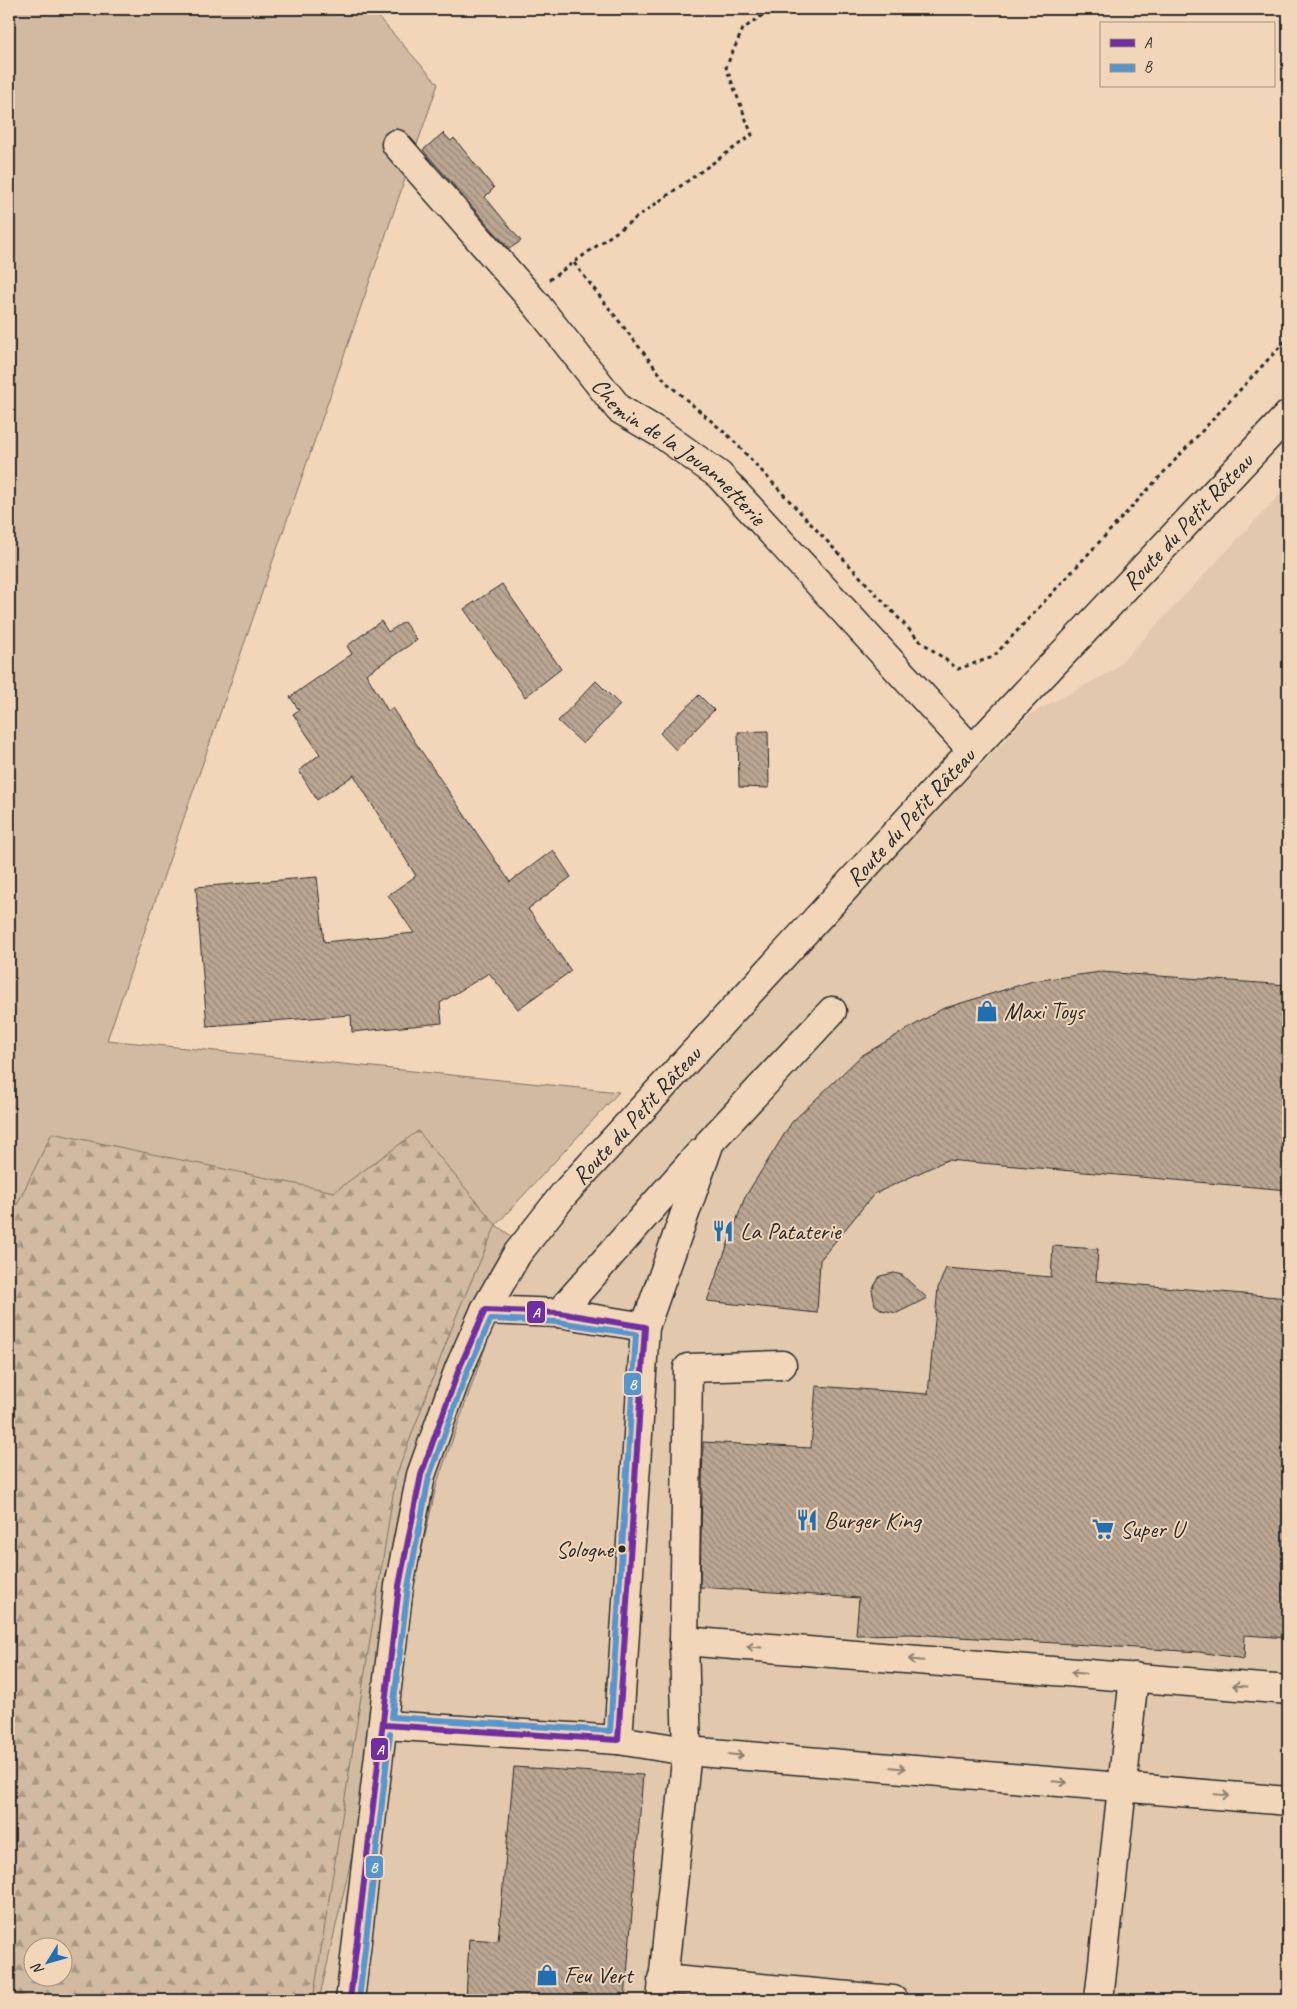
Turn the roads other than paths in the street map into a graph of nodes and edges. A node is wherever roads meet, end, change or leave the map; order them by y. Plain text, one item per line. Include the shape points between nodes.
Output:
1 (396, 144) dead end
2 (1288, 415) edge
3 (972, 750) junction
4 (832, 1011) dead end
5 (710, 1142) junction
6 (485, 1310) junction
7 (560, 1313) junction
8 (646, 1327) junction
9 (782, 1365) dead end
10 (684, 1641) junction
11 (1134, 1677) junction
12 (1288, 1690) edge
13 (384, 1725) junction
14 (618, 1740) junction
15 (687, 1751) junction
16 (1122, 1787) junction
17 (1288, 1801) edge
18 (661, 1990) edge
19 (350, 2000) edge
20 (893, 2000) edge
21 (1099, 2000) edge

1 - 3 street, Chemin de la Jouannetterie via 536,304 619,409 663,435 719,475
2 - 3 street, Route du Petit Râteau
3 - 6 street, Route du Petit Râteau via 564,1194 517,1254
4 - 5 street
5 - 7 street
5 - 8 street
6 - 7 street
6 - 13 street, Route du Petit Râteau via 459,1369 421,1475 399,1586
7 - 8 street
8 - 14 street
9 - 10 street via 688,1368
11 -> 10 street
10 - 15 street
12 -> 11 street
11 - 16 street
13 - 14 street
13 - 19 street, Route du Petit Râteau
14 - 15 street
15 -> 16 street
15 - 18 street
16 -> 17 street
16 - 21 street
18 - 20 street

